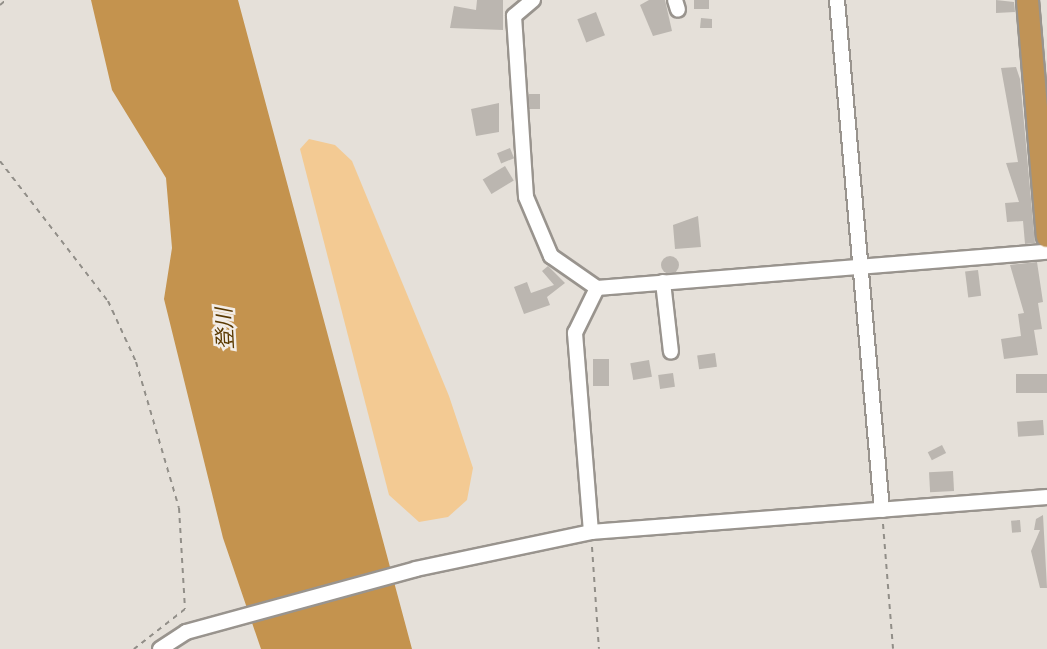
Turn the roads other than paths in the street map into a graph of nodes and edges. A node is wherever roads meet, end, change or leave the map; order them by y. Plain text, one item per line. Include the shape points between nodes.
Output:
1 (533, 0) edge
2 (837, 0) edge
3 (1027, 0) edge
4 (1047, 236) edge
5 (1047, 252) edge
6 (862, 266) junction
7 (663, 282) junction
8 (597, 288) junction
9 (671, 352) dead end
10 (1047, 497) edge
11 (882, 510) junction
12 (591, 532) junction
13 (160, 649) edge

1 - 8 street via 514,16 526,197 551,257
2 - 6 street
3 - 4 highway
5 - 6 street
6 - 7 street
6 - 11 street
7 - 8 street
7 - 9 street
8 - 12 street via 575,333
10 - 11 street
11 - 12 street
12 - 13 street via 416,569 220,622

